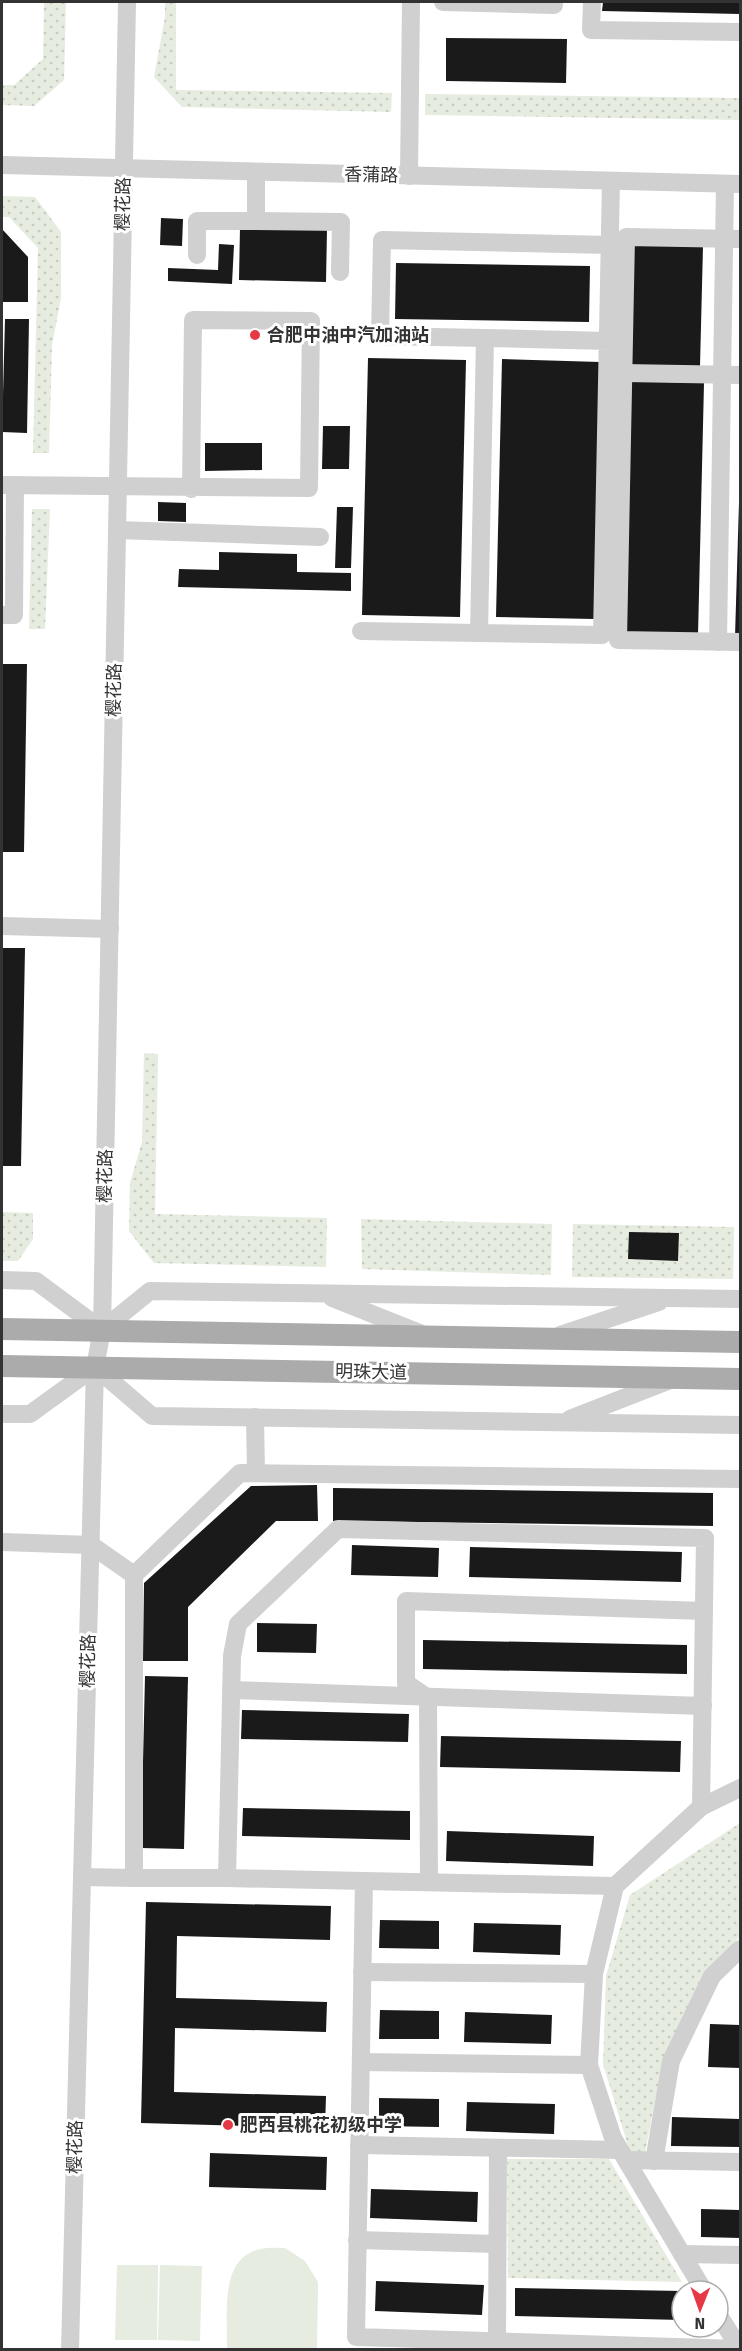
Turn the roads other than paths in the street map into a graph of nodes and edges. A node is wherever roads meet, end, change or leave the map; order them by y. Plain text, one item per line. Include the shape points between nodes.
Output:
1 (127, 2) edge
2 (411, 2) edge
3 (443, 2) edge
4 (592, 2) edge
5 (554, 5) dead end
6 (741, 32) edge
7 (2, 165) edge
8 (124, 169) junction
9 (256, 172) junction
10 (409, 176) junction
11 (611, 181) junction
12 (733, 184) edge
13 (256, 221) junction
14 (732, 238) edge
15 (610, 245) junction
16 (197, 255) dead end
17 (340, 272) dead end
18 (485, 338) junction
19 (608, 341) junction
20 (624, 373) junction
21 (722, 375) junction
22 (741, 375) edge
23 (8, 485) edge
24 (118, 487) junction
25 (191, 489) junction
26 (117, 530) junction
27 (320, 537) dead end
28 (2, 615) edge
29 (361, 631) dead end
30 (479, 633) junction
31 (718, 642) junction
32 (741, 642) edge
33 (2, 926) edge
34 (110, 929) junction
35 (2, 1280) edge
36 (320, 1293) junction
37 (672, 1298) junction
38 (741, 1299) edge
39 (2, 1329) edge
40 (102, 1330) junction
41 (285, 1334) junction
42 (427, 1336) junction
43 (550, 1339) junction
44 (741, 1342) edge
45 (2, 1366) edge
46 (95, 1367) junction
47 (282, 1371) junction
48 (674, 1378) junction
49 (741, 1380) edge
50 (2, 1414) edge
51 (255, 1418) junction
52 (563, 1422) junction
53 (741, 1425) edge
54 (256, 1473) junction
55 (741, 1479) edge
56 (2, 1542) edge
57 (91, 1545) junction
58 (134, 1575) junction
59 (704, 1611) junction
60 (231, 1690) junction
61 (428, 1698) junction
62 (703, 1706) junction
63 (741, 1788) edge
64 (701, 1807) junction
65 (82, 1877) junction
66 (134, 1878) junction
67 (227, 1878) junction
68 (364, 1881) junction
69 (429, 1882) junction
70 (615, 1886) junction
71 (741, 1949) edge
72 (362, 1972) junction
73 (594, 1974) junction
74 (361, 2062) junction
75 (589, 2065) junction
76 (359, 2145) junction
77 (498, 2148) junction
78 (623, 2155) junction
79 (654, 2161) junction
80 (741, 2162) edge
81 (357, 2240) junction
82 (497, 2244) junction
83 (682, 2254) junction
84 (741, 2255) edge
85 (697, 2279) edge
86 (730, 2333) edge
87 (497, 2342) junction
88 (70, 2349) edge
89 (704, 2349) edge
90 (740, 2349) edge

1 - 8 street, 樱花路
2 - 10 street
3 - 5 street
4 - 6 street via 591,30
7 - 8 street, 香蒲路
8 - 9 street, 香蒲路
8 - 24 street, 樱花路
9 - 10 street, 香蒲路
9 - 13 street
10 - 11 street, 香蒲路
11 - 12 street, 香蒲路
11 - 15 street
12 - 14 street
13 - 16 street via 197,221
13 - 17 street via 341,222
14 - 20 street via 626,237
14 - 21 street
15 - 18 street via 382,240 380,336
15 - 19 street
18 - 19 street
18 - 30 street
19 - 30 street via 602,635
20 - 21 street
20 - 31 street via 618,640
21 - 22 street
21 - 31 street
23 - 24 street
23 - 28 street via 14,615
24 - 25 street
24 - 26 street, 樱花路
25 - 25 street via 309,488 310,321 193,320
26 - 27 street
26 - 34 street, 樱花路
29 - 30 street
31 - 32 street
33 - 34 street
34 - 40 street, 樱花路
35 - 40 street via 36,1281
36 - 37 street
36 - 40 street via 150,1291
36 - 42 street
37 - 38 street
37 - 43 street
39 - 40 main road, 明珠大道
40 - 41 main road, 明珠大道
40 - 46 street, 樱花路
41 - 42 main road, 明珠大道
41 - 47 main road via 262,1342 262,1358
42 - 43 main road, 明珠大道
43 - 44 main road, 明珠大道
45 - 46 main road, 明珠大道
46 - 47 main road, 明珠大道
46 - 50 street via 30,1414
46 - 51 street via 152,1416
46 - 57 street, 樱花路
47 - 48 main road, 明珠大道
48 - 49 main road, 明珠大道
48 - 52 street
51 - 52 street
51 - 54 street
52 - 53 street
54 - 55 street
54 - 58 street via 240,1473
56 - 57 street
57 - 58 street
57 - 65 street, 樱花路
58 - 66 street
59 - 60 street via 705,1538 338,1529 238,1624
59 - 61 street via 406,1601 406,1683
59 - 62 street
60 - 61 street
60 - 67 street
61 - 62 street
61 - 69 street
62 - 64 street
63 - 64 street
64 - 70 street
65 - 66 street
65 - 88 street, 樱花路
66 - 67 street
67 - 68 street
68 - 69 street
68 - 72 street
69 - 70 street
70 - 73 street
71 - 79 street via 712,1976 671,2061
72 - 73 street
72 - 74 street
73 - 75 street
74 - 75 street
74 - 76 street
75 - 78 street via 613,2138
76 - 77 street
76 - 81 street
77 - 78 street
77 - 82 street
78 - 79 street
78 - 83 street
79 - 80 street
81 - 82 street
81 - 87 street via 356,2337
82 - 87 street
83 - 84 street
83 - 85 street
86 - 90 street
87 - 89 street
89 - 90 street

